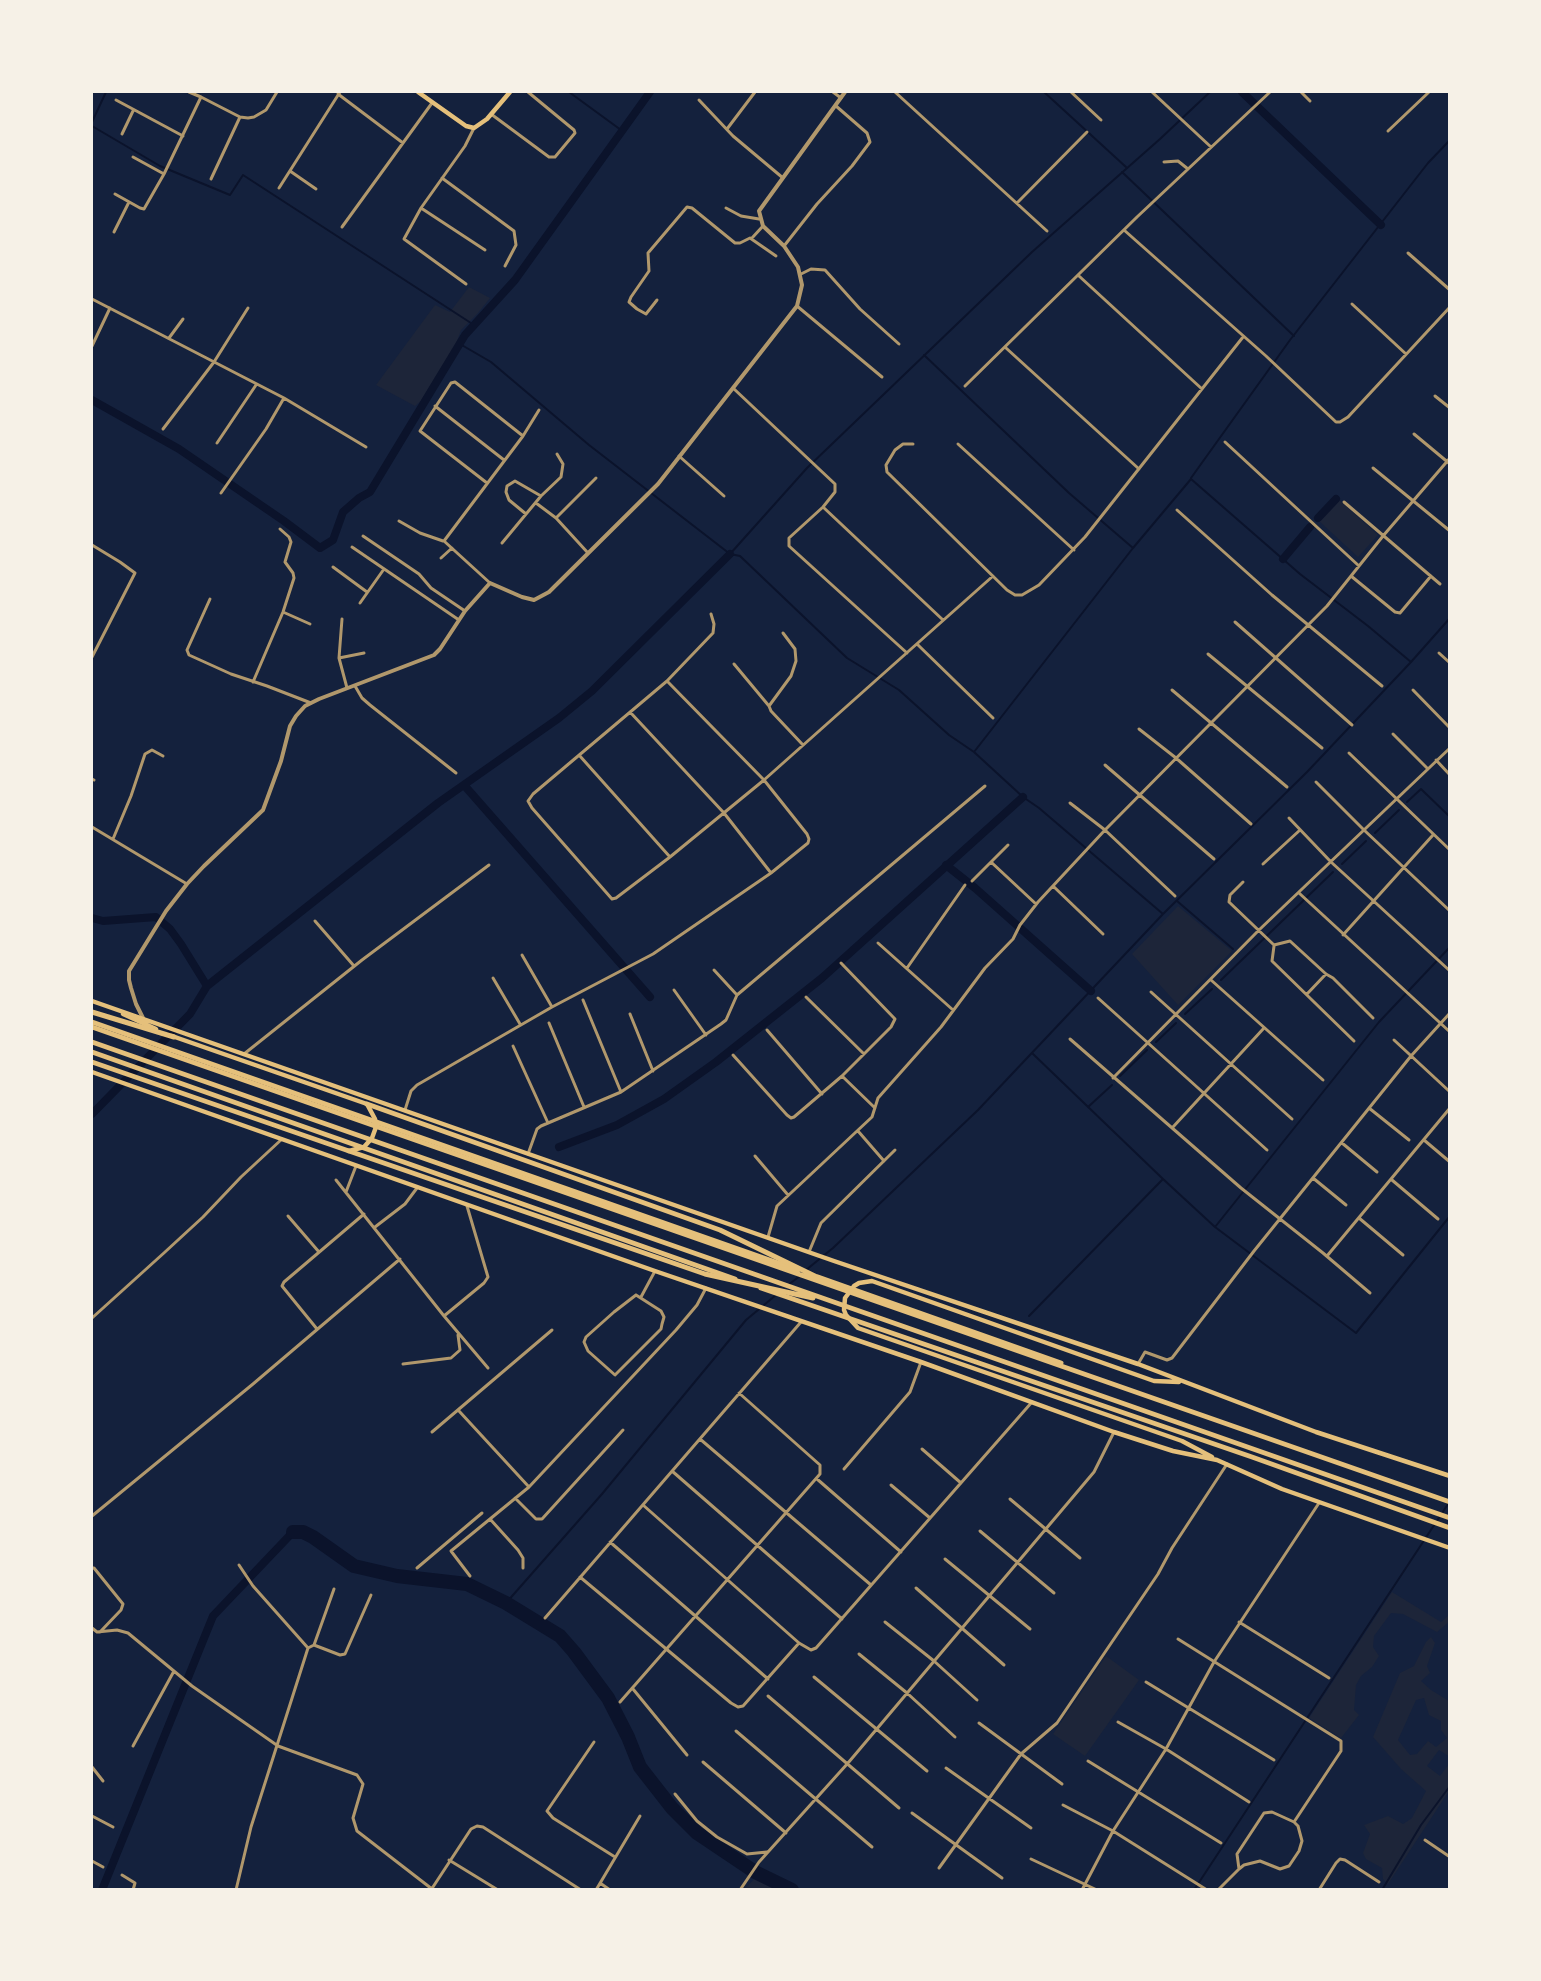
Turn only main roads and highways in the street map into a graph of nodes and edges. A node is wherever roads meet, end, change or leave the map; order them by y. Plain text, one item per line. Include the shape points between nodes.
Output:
1 (418, 92) edge
2 (510, 92) edge
3 (92, 1001) edge
4 (115, 1009) junction
5 (92, 1012) edge
6 (92, 1024) edge
7 (157, 1028) junction
8 (174, 1037) joint
9 (92, 1042) edge
10 (92, 1052) edge
11 (92, 1062) edge
12 (92, 1072) edge
13 (367, 1104) junction
14 (349, 1151) junction
15 (839, 1288) junction
16 (834, 1303) junction
17 (1185, 1383) junction
18 (1217, 1460) junction
19 (1448, 1475) edge
20 (1449, 1502) edge
21 (1449, 1518) edge
22 (1449, 1528) edge
23 (1449, 1548) edge

1 - 2 main road via 474,128
3 - 4 main road
4 - 7 main road
4 - 7 main road via 143,1018
5 - 7 highway
6 - 15 highway
6 - 20 highway
7 - 8 highway
7 - 17 main road via 188,1034
8 - 13 main road
9 - 16 highway
10 - 22 highway
11 - 14 main road
12 - 18 main road via 1114,1431 1173,1451
13 - 14 main road via 375,1119 374,1135 364,1147
13 - 15 highway via 726,1232
14 - 16 highway via 705,1274
15 - 20 highway
16 - 21 highway
17 - 18 main road via 1154,1381 872,1281 859,1283 848,1293 844,1310 858,1328 1182,1441
17 - 19 main road
18 - 23 main road via 1282,1488

